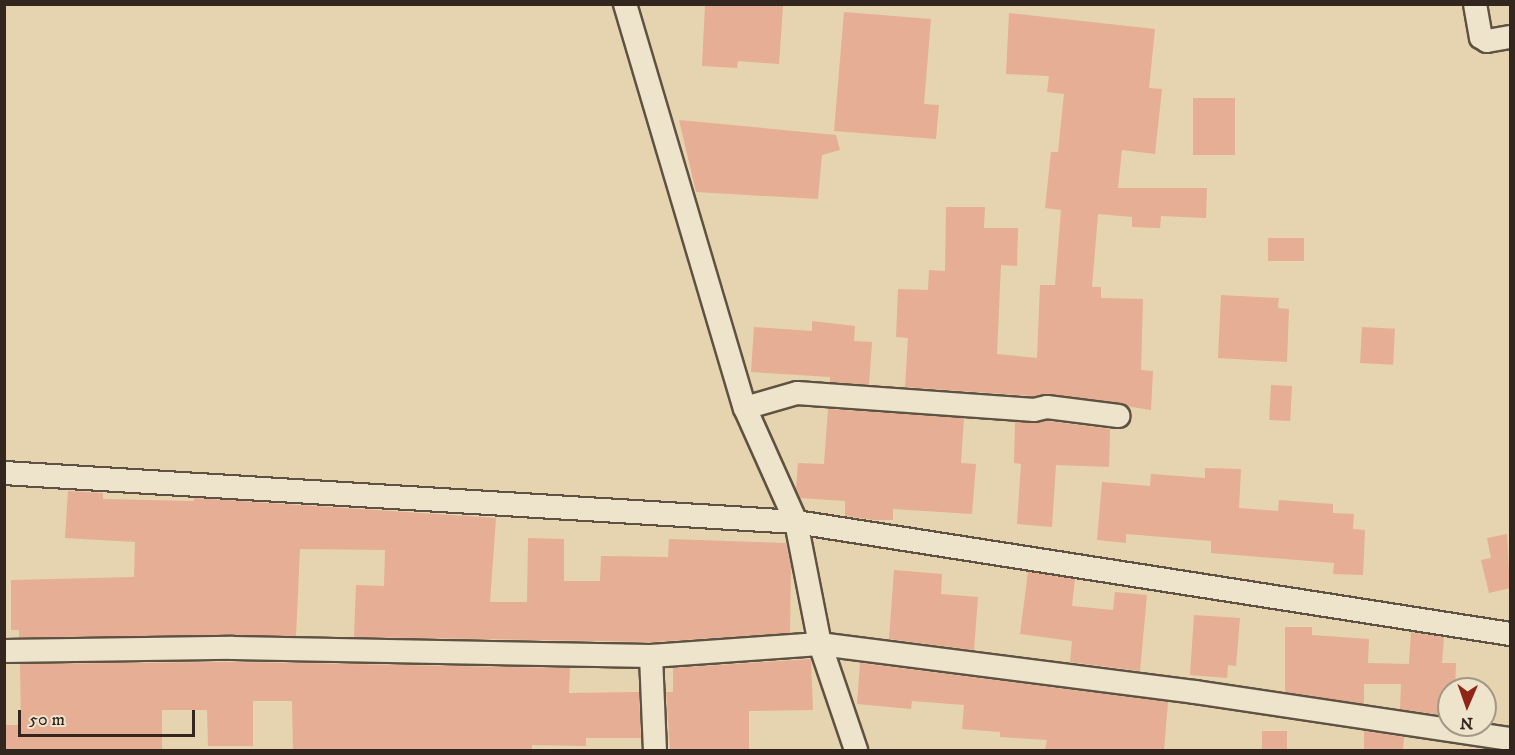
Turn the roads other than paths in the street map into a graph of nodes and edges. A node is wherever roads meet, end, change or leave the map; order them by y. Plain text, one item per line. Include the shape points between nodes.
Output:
1 (625, 4) edge
2 (1475, 4) edge
3 (1510, 37) edge
4 (745, 408) junction
5 (1118, 416) dead end
6 (4, 473) edge
7 (796, 522) junction
8 (1510, 634) edge
9 (820, 644) junction
10 (4, 651) edge
11 (651, 656) junction
12 (1510, 739) edge
13 (656, 750) edge
14 (856, 750) edge

1 - 4 street
2 - 3 street via 1481,37 1487,41
4 - 5 street via 797,393 1034,410 1047,407
4 - 7 street
6 - 7 street
7 - 8 street
7 - 9 street
9 - 11 street
9 - 12 street via 1195,692
9 - 14 street
10 - 11 street via 233,648
11 - 13 street

